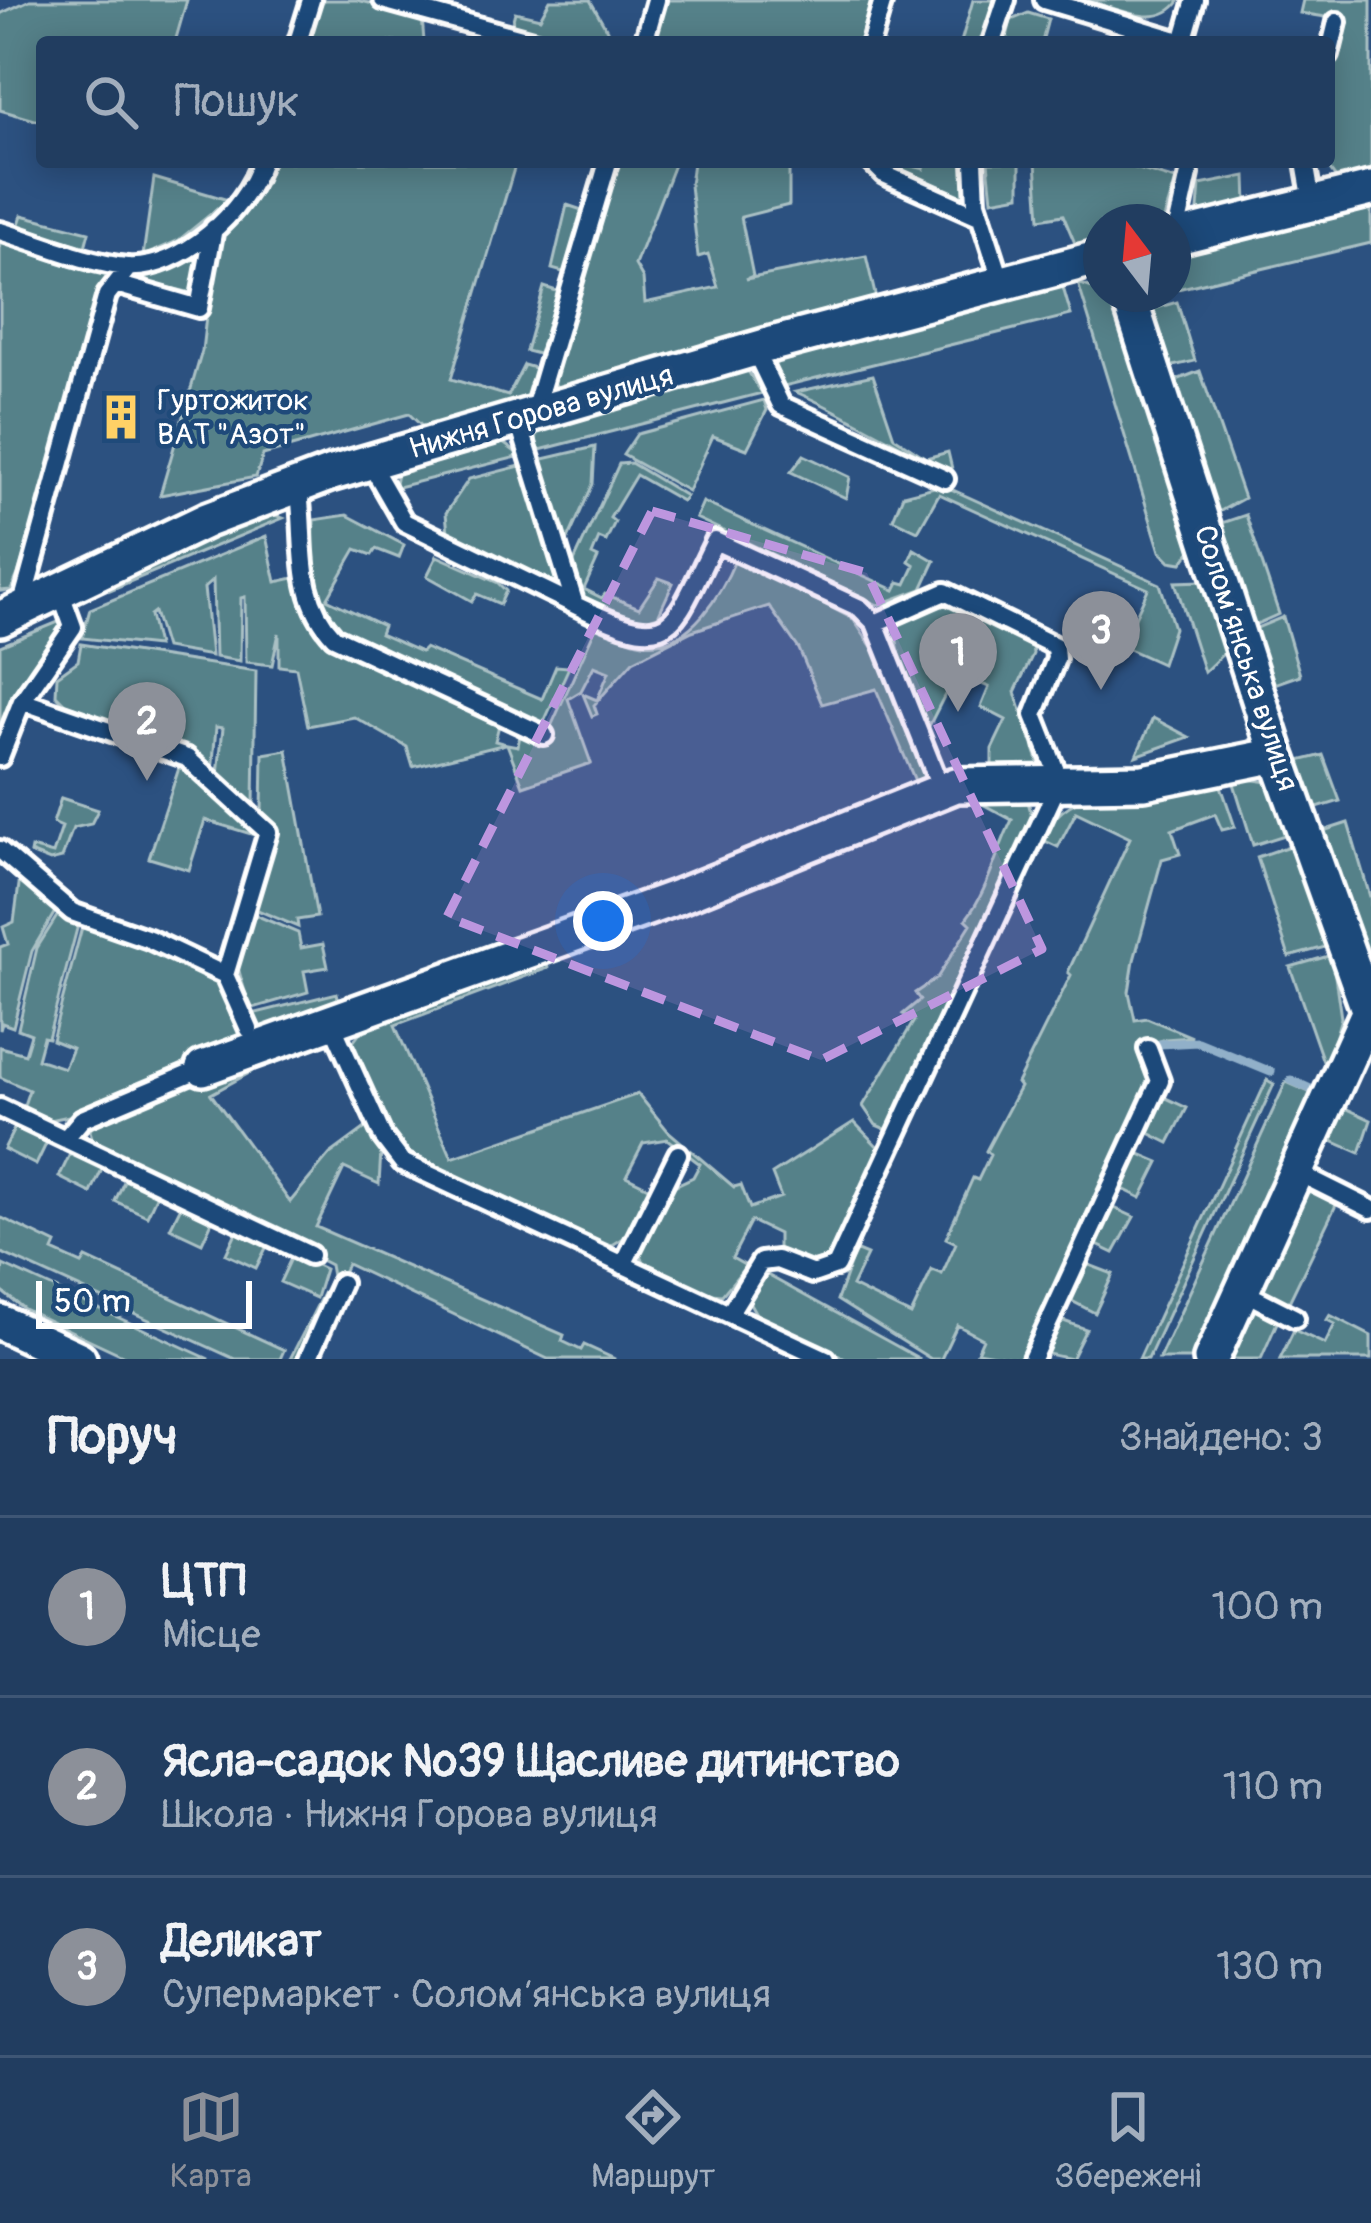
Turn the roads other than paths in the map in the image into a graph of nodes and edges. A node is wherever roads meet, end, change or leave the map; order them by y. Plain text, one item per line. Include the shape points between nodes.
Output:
1 (311, 0) edge
2 (383, 0) edge
3 (656, 0) edge
4 (883, 0) edge
5 (1006, 0) edge
6 (1044, 0) edge
7 (1196, 0) edge
8 (1337, 22) dead end
9 (300, 36) edge
10 (514, 36) edge
11 (646, 36) edge
12 (873, 36) edge
13 (994, 36) edge
14 (1163, 36) edge
15 (1185, 36) edge
16 (1334, 36) edge
17 (258, 168) edge
18 (606, 168) edge
19 (878, 168) edge
20 (975, 168) edge
21 (1306, 168) edge
22 (1189, 174) dead end
23 (1371, 188) edge
24 (1312, 202) junction
25 (1182, 204) edge
26 (981, 217) junction
27 (214, 228) junction
28 (0, 231) edge
29 (1191, 233) edge
30 (1083, 261) edge
31 (129, 267) junction
32 (1002, 283) junction
33 (116, 284) junction
34 (1134, 312) edge
35 (754, 349) junction
36 (525, 417) junction
37 (369, 461) junction
38 (945, 479) dead end
39 (298, 484) junction
40 (61, 590) junction
41 (574, 605) junction
42 (10, 615) edge
43 (875, 623) junction
44 (22, 701) junction
45 (544, 735) dead end
46 (1277, 755) junction
47 (0, 757) edge
48 (1060, 781) junction
49 (942, 791) junction
50 (0, 850) edge
51 (226, 975) junction
52 (1369, 1014) edge
53 (332, 1024) junction
54 (249, 1029) dead end
55 (1148, 1048) dead end
56 (203, 1068) joint
57 (0, 1108) edge
58 (65, 1139) junction
59 (678, 1154) dead end
60 (1297, 1172) junction
61 (1371, 1209) edge
62 (310, 1255) dead end
63 (622, 1265) junction
64 (341, 1283) dead end
65 (1242, 1291) junction
66 (729, 1314) junction
67 (1295, 1318) dead end
68 (0, 1322) edge
69 (79, 1359) edge
70 (308, 1359) edge
71 (826, 1359) edge
72 (1032, 1359) edge
73 (1211, 1359) edge

1 - 9 lane
2 - 10 lane
3 - 11 lane
4 - 12 lane
5 - 13 lane
6 - 14 lane
7 - 15 lane
8 - 16 lane
17 - 27 lane
18 - 36 lane
19 - 26 lane
20 - 26 lane
21 - 24 lane
22 - 25 lane
23 - 24 street
24 - 29 street
26 - 32 lane
27 - 31 lane via 186,249
27 - 33 lane via 199,308
28 - 31 lane
30 - 32 street, Нижня Горова вулиця
31 - 33 lane
32 - 35 street, Нижня Горова вулиця
33 - 42 lane via 106,295
34 - 46 street, Соломʼянська вулиця
35 - 36 street, Нижня Горова вулиця
35 - 38 lane via 781,405
36 - 37 street, Нижня Горова вулиця
36 - 41 lane
37 - 39 street, Нижня Горова вулиця
37 - 41 lane via 404,523
39 - 40 street, Нижня Горова вулиця
39 - 45 lane via 306,588 334,637
40 - 42 street, Нижня Горова вулиця
40 - 44 lane via 73,627
41 - 43 lane via 636,633 663,629 677,618 715,541 860,608
43 - 48 lane via 945,592 1055,646 1034,715
43 - 49 lane
44 - 47 lane
44 - 51 lane via 187,758 265,826 267,844
46 - 48 street via 1156,781
46 - 52 street, Соломʼянська вулиця
48 - 49 street via 979,781
48 - 66 lane via 836,1266 813,1274 761,1262
49 - 53 street
50 - 51 lane via 72,912
51 - 54 lane
52 - 60 street
53 - 56 street
53 - 63 lane via 402,1162
55 - 72 lane via 1160,1081
56 - 58 lane via 82,1119
57 - 58 lane
58 - 62 lane
59 - 63 lane
60 - 61 lane
60 - 65 street
63 - 66 lane
64 - 70 lane
65 - 67 lane
65 - 73 street
66 - 71 lane
68 - 69 street

